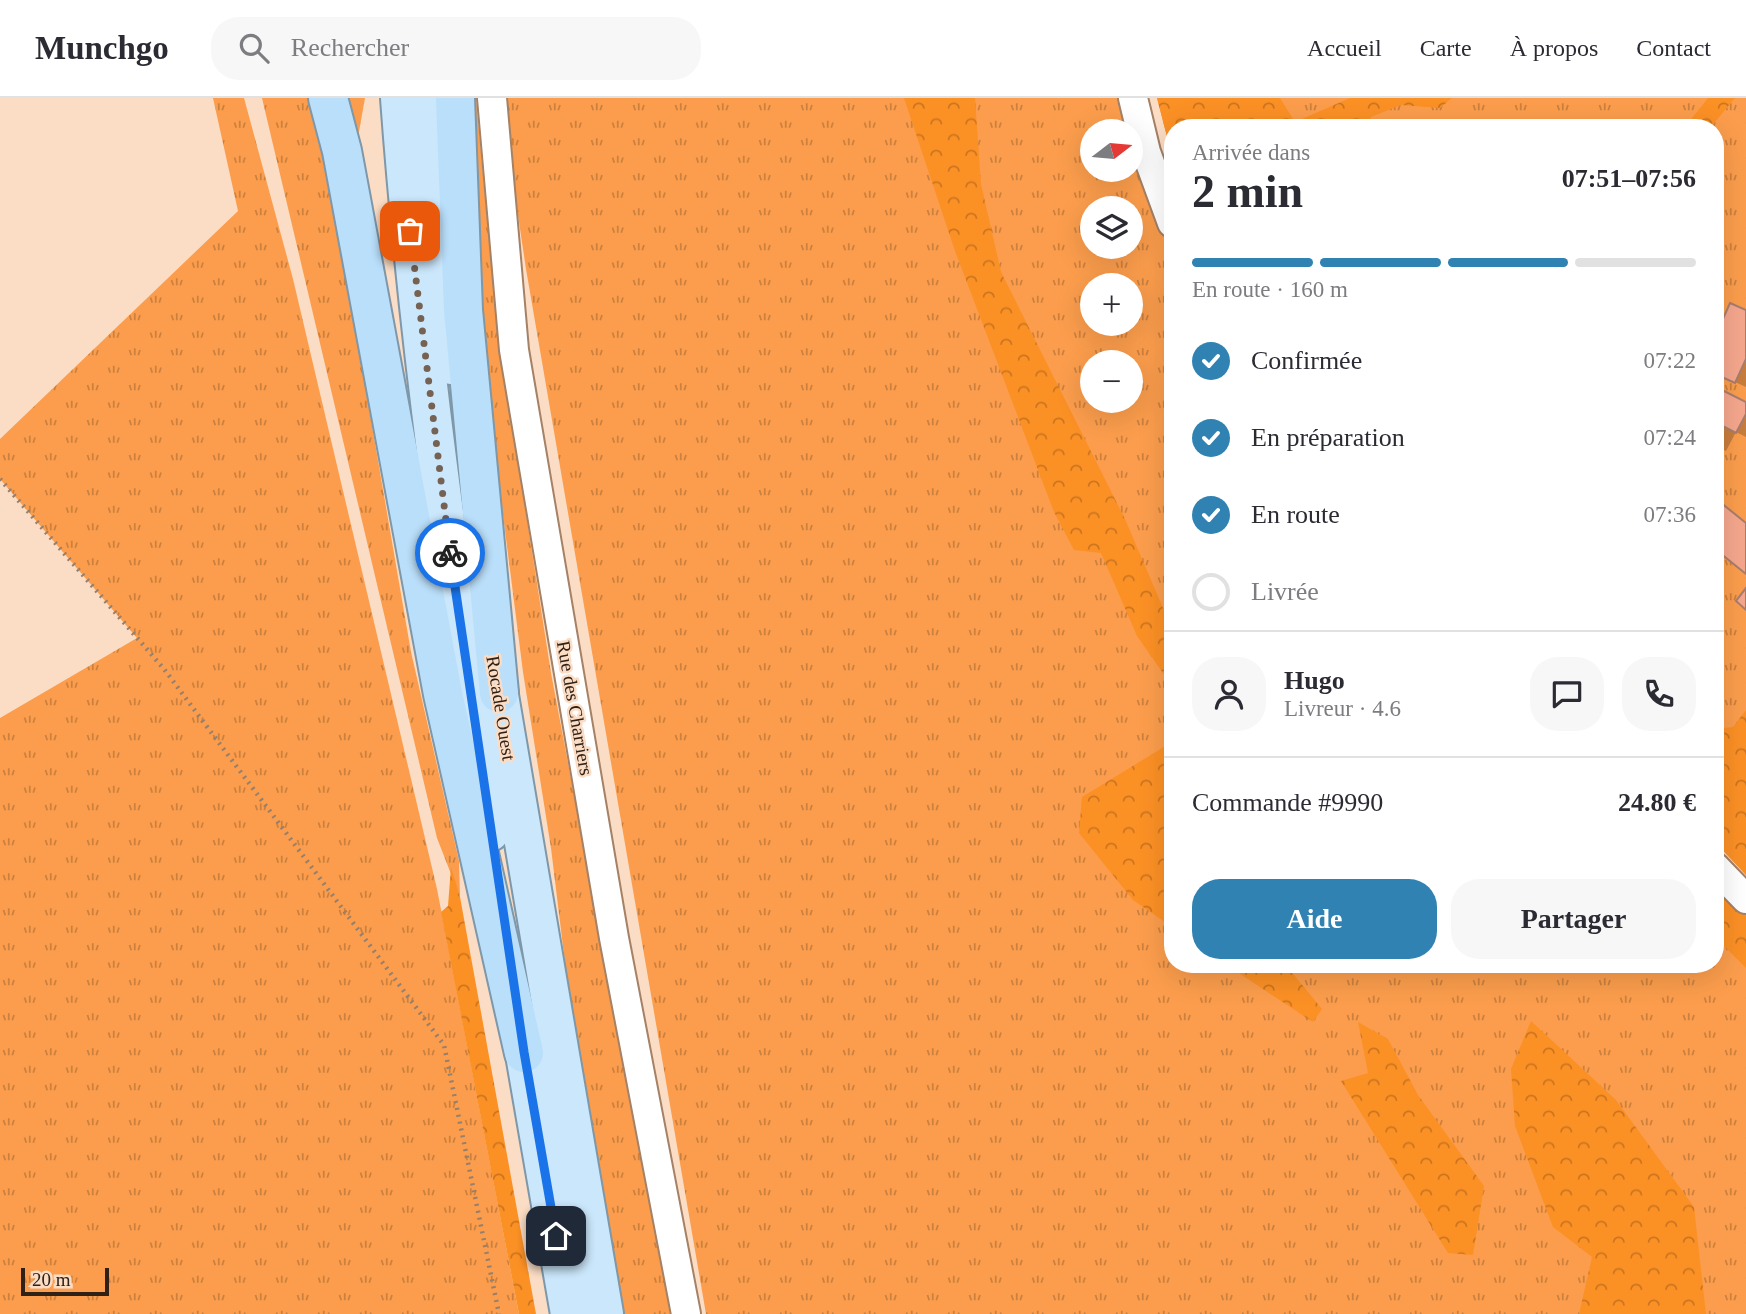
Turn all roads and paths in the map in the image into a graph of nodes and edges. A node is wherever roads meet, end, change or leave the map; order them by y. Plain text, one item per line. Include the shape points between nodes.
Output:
1 (328, 98) edge
2 (400, 98) edge
3 (426, 98) edge
4 (455, 98) edge
5 (492, 98) edge
6 (1133, 98) edge
7 (1164, 201) edge
8 (0, 479) edge
9 (499, 693) junction
10 (1724, 876) edge
11 (1746, 899) edge
12 (524, 1052) junction
13 (499, 1314) edge
14 (570, 1314) edge
15 (604, 1314) edge
16 (686, 1314) edge

1 - 12 highway via 342,150 443,694
2 - 12 main road, Rocade Ouest via 434,439
3 - 9 main road, Rocade Ouest via 443,303
4 - 9 highway via 463,310
5 - 16 street, Rue des Charriers via 513,350 614,939
6 - 7 street
8 - 13 path via 164,669 444,1045
9 - 15 main road, Rocade Ouest
10 - 11 street
12 - 14 main road, Rocade Ouest

